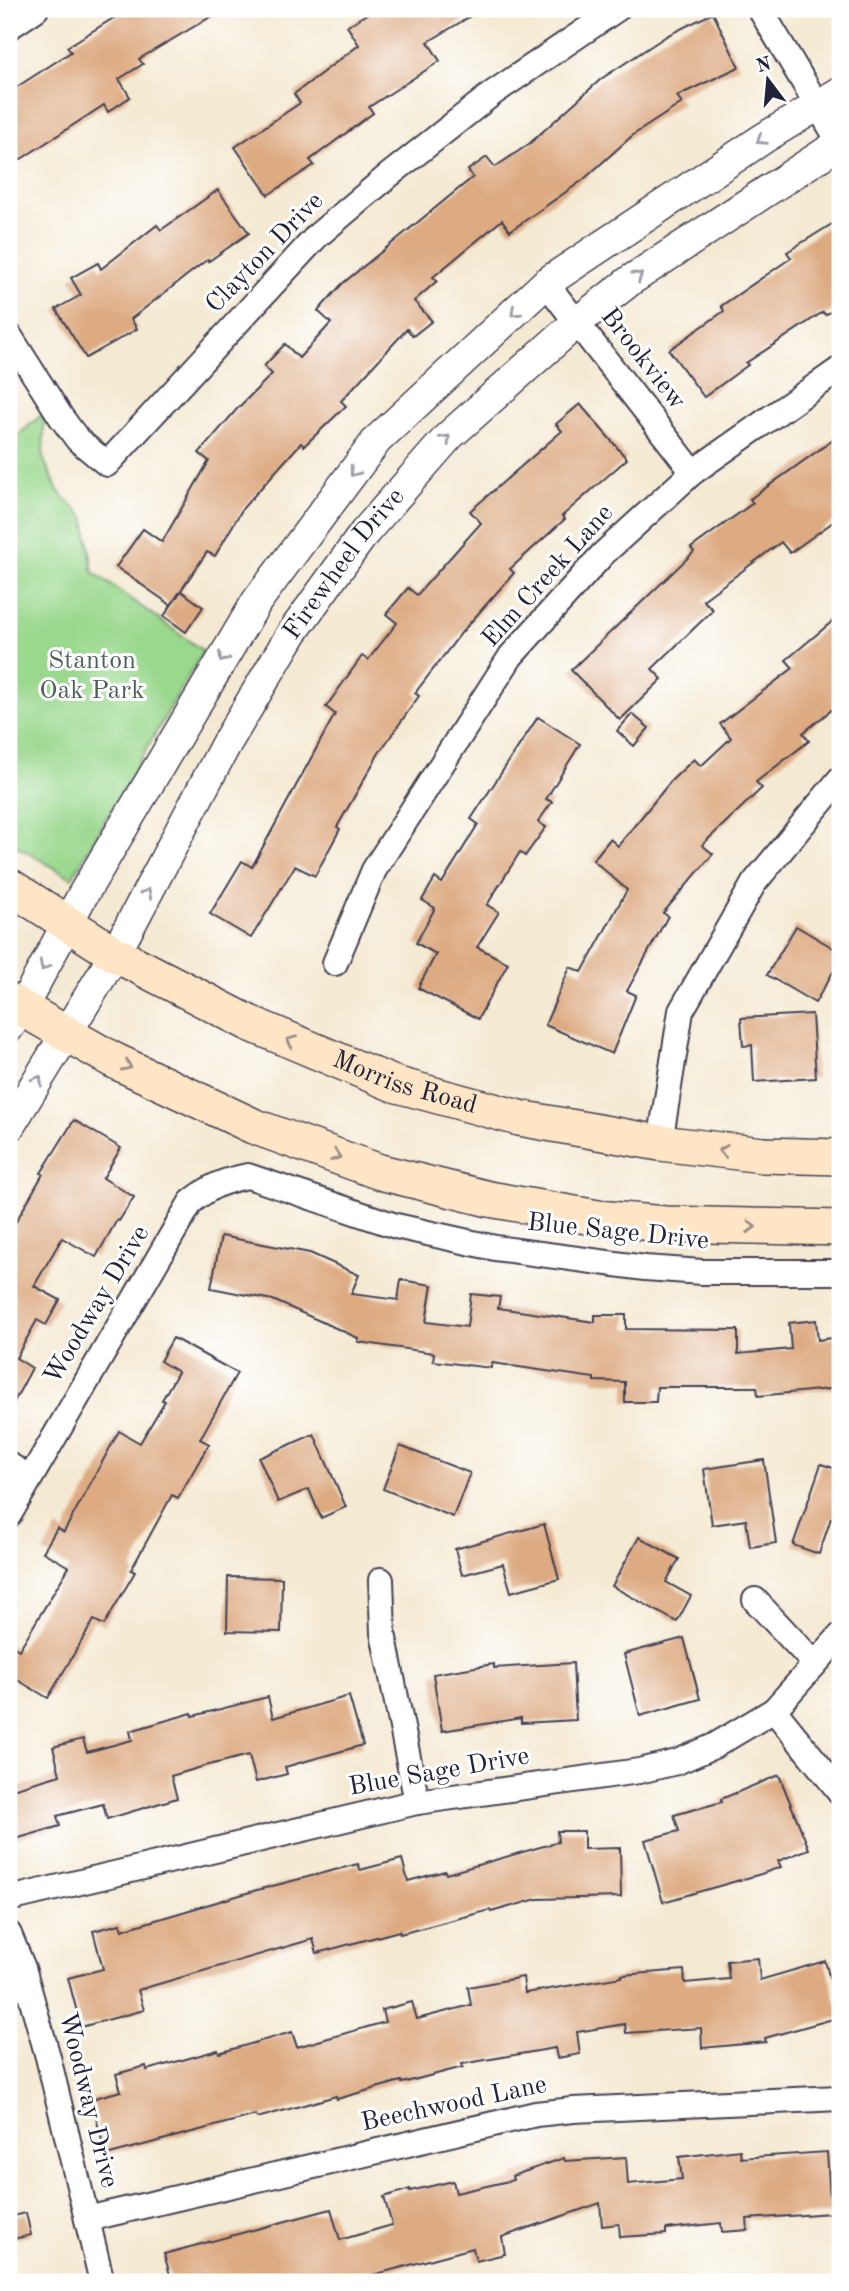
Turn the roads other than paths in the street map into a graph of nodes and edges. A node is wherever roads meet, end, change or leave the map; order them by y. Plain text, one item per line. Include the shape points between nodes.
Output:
1 (36, 9) edge
2 (617, 9) edge
3 (760, 9) edge
4 (9, 27) edge
5 (829, 98) edge
6 (840, 143) edge
7 (546, 283) junction
8 (576, 323) junction
9 (9, 335) edge
10 (840, 369) edge
11 (693, 472) junction
12 (840, 779) edge
13 (9, 886) edge
14 (67, 923) junction
15 (115, 954) junction
16 (335, 963) dead end
17 (13, 1012) edge
18 (67, 1033) junction
19 (9, 1127) edge
20 (660, 1143) junction
21 (840, 1157) edge
22 (272, 1185) joint
23 (840, 1228) edge
24 (840, 1272) edge
25 (19, 1471) edge
26 (9, 1515) edge
27 (381, 1580) dead end
28 (755, 1600) dead end
29 (840, 1636) edge
30 (815, 1664) junction
31 (774, 1710) junction
32 (840, 1792) edge
33 (417, 1802) junction
34 (9, 1899) edge
35 (9, 1934) edge
36 (840, 2098) edge
37 (87, 2219) junction
38 (102, 2282) edge

1 - 4 street
2 - 9 street, Clayton Drive via 493,93 317,236 107,464 78,440
3 - 5 street
5 - 6 street
5 -> 7 street, Firewheel Drive
8 -> 6 street, Firewheel Drive via 654,265
7 - 8 street, Brookview
7 -> 14 street, Firewheel Drive via 377,440 257,601
8 - 11 street, Brookview
15 -> 8 street, Firewheel Drive via 226,744 292,633 357,543 449,436
10 - 11 street, Elm Creek Lane
11 - 16 street, Elm Creek Lane via 603,554 511,656 374,870
12 - 20 street via 754,883 681,1011
13 - 14 main road, Morriss Road
14 - 15 main road, Morriss Road
14 -> 17 street, Firewheel Drive
15 - 18 street, Firewheel Drive
20 -> 15 main road, Morriss Road via 519,1118 394,1084 248,1023
17 - 18 main road
19 -> 18 street, Firewheel Drive
18 -> 23 main road via 113,1060 253,1126 380,1172 489,1199 598,1218
21 -> 20 main road, Morriss Road via 763,1155
22 - 24 street, Blue Sage Drive via 396,1226 495,1248 702,1272
22 - 25 street, Woodway Drive via 248,1176 230,1179 191,1202
25 - 26 street, Woodway Drive
27 - 33 street via 383,1633
28 - 30 street
29 - 30 street, Blue Sage Drive
30 - 31 street, Blue Sage Drive
31 - 32 street
31 - 33 street, Blue Sage Drive via 677,1762
33 - 34 street, Blue Sage Drive
35 - 37 street, Woodway Drive via 48,2057
36 - 37 street, Beechwood Lane via 536,2114
37 - 38 street, Woodway Drive

